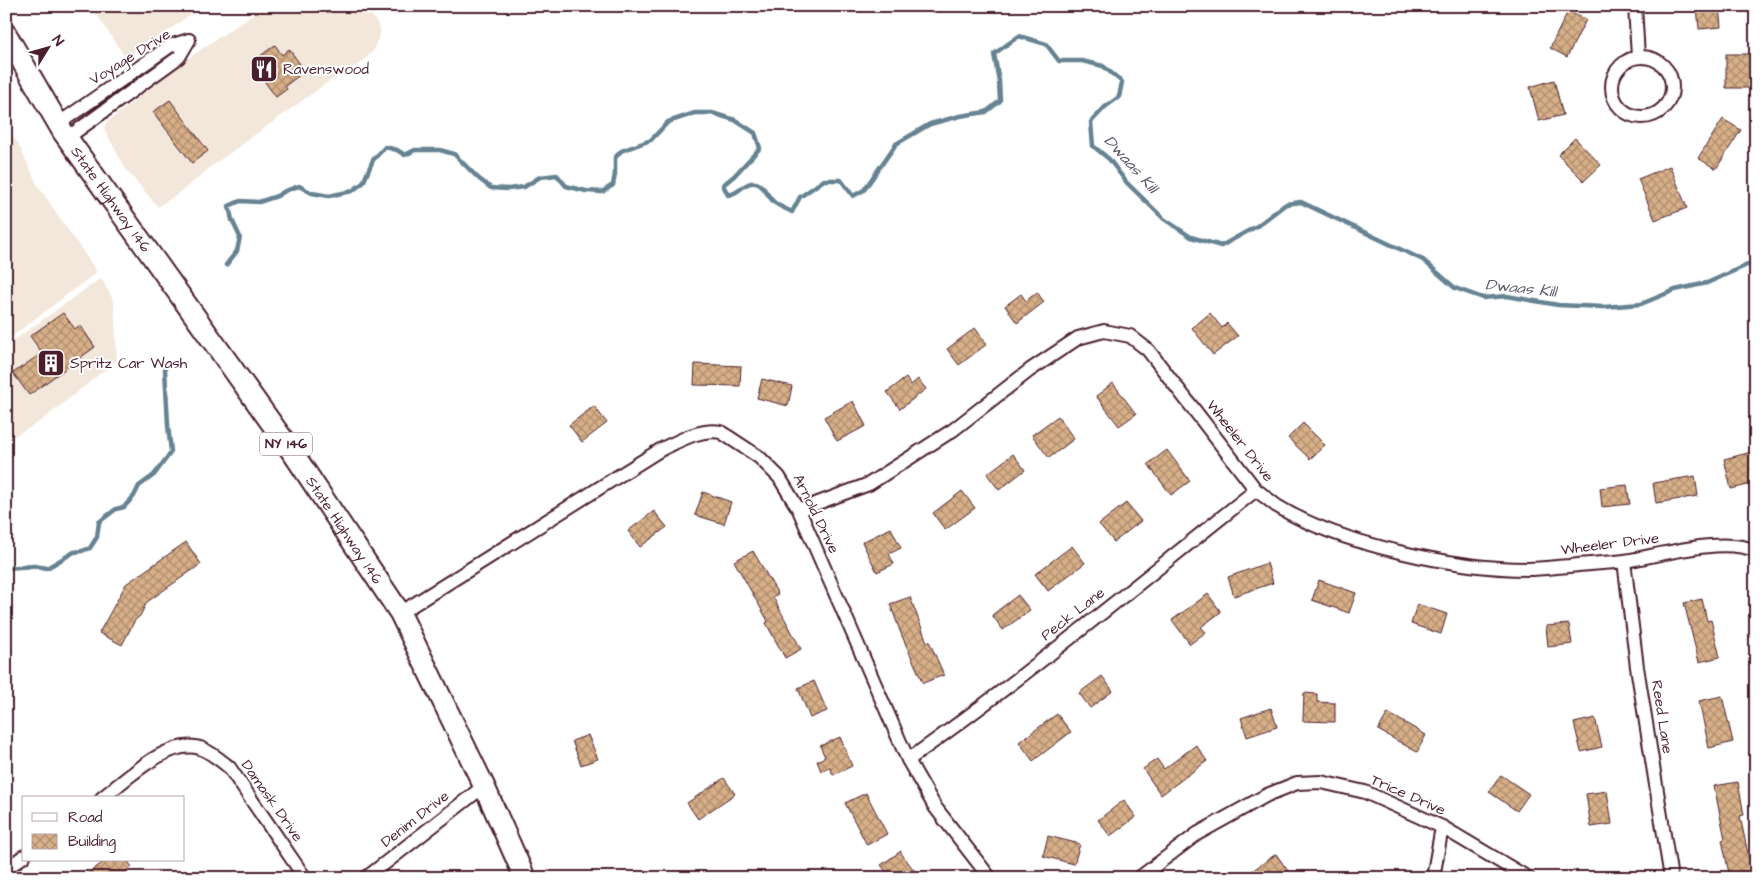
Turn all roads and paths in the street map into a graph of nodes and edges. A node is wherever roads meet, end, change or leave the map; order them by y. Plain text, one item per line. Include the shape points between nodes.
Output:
1 (1635, 6) edge
2 (6, 34) edge
3 (1638, 57) junction
4 (62, 131) junction
5 (1256, 490) junction
6 (799, 510) junction
7 (1756, 551) edge
8 (1624, 561) junction
9 (400, 613) junction
10 (908, 760) junction
11 (484, 786) junction
12 (105, 796) edge
13 (1442, 827) junction
14 (22, 857) edge
15 (6, 869) edge
16 (305, 878) edge
17 (366, 878) edge
18 (525, 878) edge
19 (990, 878) edge
20 (1139, 878) edge
21 (1433, 878) edge
22 (1528, 878) edge
23 (1671, 878) edge

1 - 3 street
2 - 4 main road, State Highway 146 / NY 146
3 - 3 street via 1654,59 1661,64 1672,86 1663,108 1639,117 1623,110 1613,96 1616,71 1622,64
4 - 4 street, Voyage Drive via 179,56 189,40 170,46
4 - 9 main road, State Highway 146 / NY 146 via 295,456
5 - 6 street, Wheeler Drive via 1148,350 1130,336 1104,331 1078,338 1030,370 953,430 869,484
5 - 8 street, Wheeler Drive via 1277,506 1319,527 1378,546 1441,560 1528,570
5 - 10 street, Peck Lane via 1069,639
6 - 9 street, Arnold Drive via 779,477 759,457 721,432 698,433 660,450
6 - 10 street, Arnold Drive
7 - 8 street, Wheeler Drive via 1734,546 1708,546
8 - 23 street, Reed Lane via 1637,667
9 - 11 main road, State Highway 146 / NY 146
10 - 19 street, Arnold Drive via 935,807
11 - 17 street, Denim Drive
11 - 18 main road, State Highway 146 / NY 146
12 - 16 street, Damask Drive via 158,756 184,747 199,748 229,767
13 - 20 street, Trice Drive via 1365,792 1321,782 1297,783 1267,795 1197,834
13 - 21 street
13 - 22 street, Trice Drive
14 - 15 street

